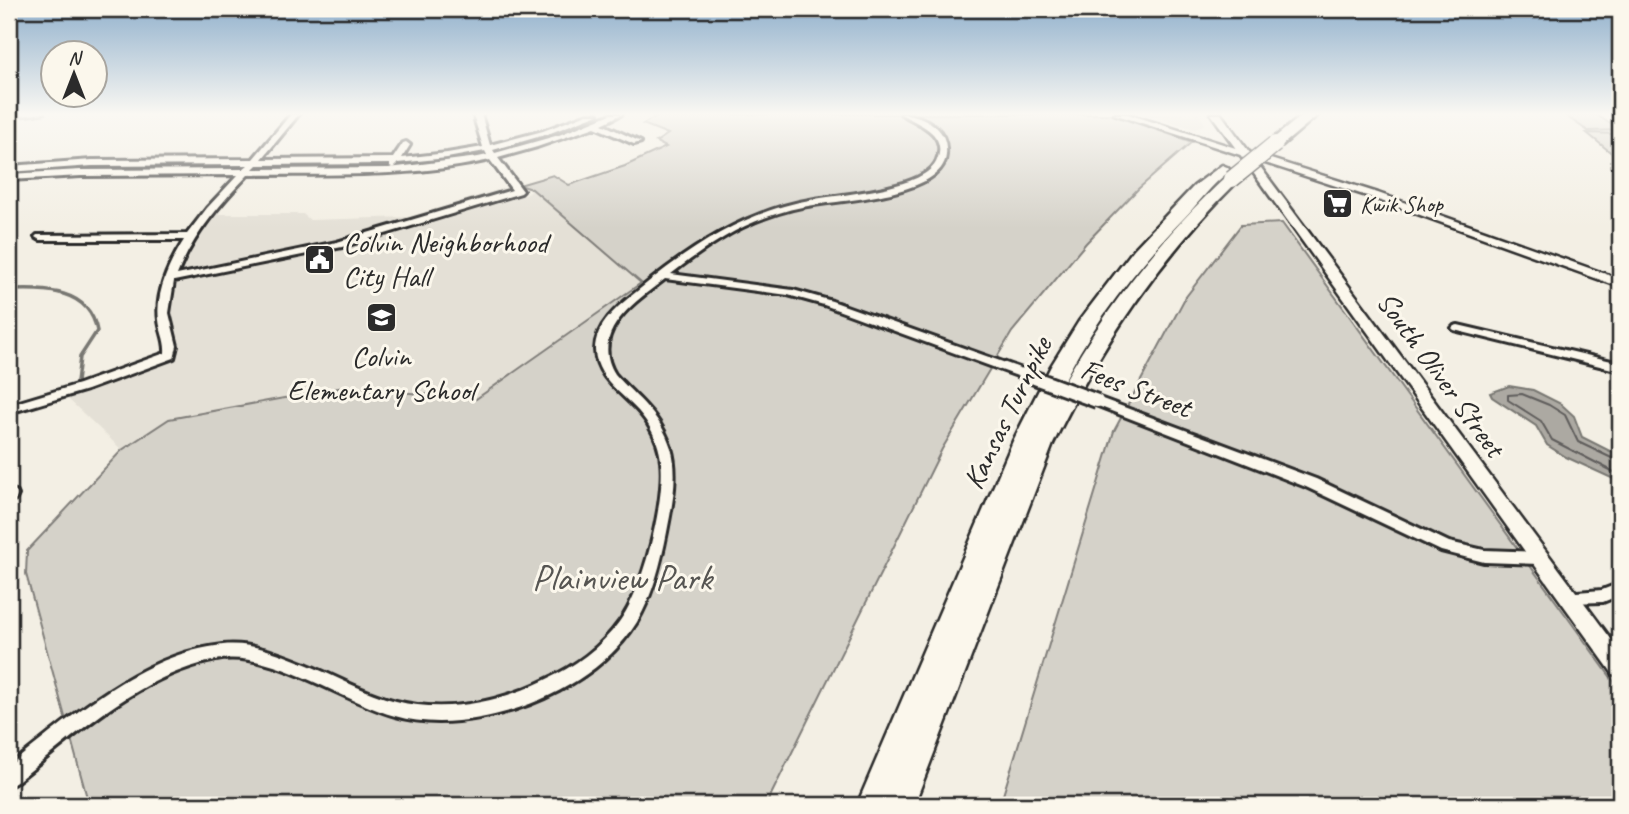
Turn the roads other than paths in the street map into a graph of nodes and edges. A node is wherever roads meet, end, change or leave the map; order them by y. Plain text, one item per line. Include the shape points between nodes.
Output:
1 (262, 152) edge
2 (401, 152) edge
3 (496, 152) edge
4 (506, 152) edge
5 (943, 152) edge
6 (1239, 152) edge
7 (1255, 152) edge
8 (491, 154) junction
9 (1245, 154) junction
10 (395, 161) junction
11 (253, 162) junction
12 (9, 169) edge
13 (244, 172) junction
14 (389, 172) junction
15 (1227, 174) junction
16 (9, 177) edge
17 (40, 237) dead end
18 (188, 237) junction
19 (665, 275) junction
20 (170, 279) junction
21 (1620, 283) edge
22 (1458, 328) dead end
23 (1620, 367) edge
24 (9, 409) edge
25 (1540, 558) junction
26 (1620, 589) edge
27 (1569, 597) junction
28 (1620, 667) edge
29 (9, 777) edge
30 (872, 805) edge
31 (899, 805) edge

1 - 11 street
2 - 10 street
3 - 8 street
4 - 8 street
5 - 19 street via 938,165 921,179 884,193 821,200 753,218
6 - 9 street
7 - 15 highway, Kansas Turnpike, bridge
8 - 10 street
8 - 14 street via 442,167
8 - 20 street via 519,191 339,245
9 - 21 street via 1407,206
9 - 25 main road, South Oliver Street
10 - 11 street
10 - 14 street
11 - 12 street via 92,163
11 - 13 street
13 - 14 street
13 - 16 street
13 - 18 street
15 - 30 highway, Kansas Turnpike via 1199,189 1140,253 1061,366 1024,441
15 - 31 highway, Kansas Turnpike via 1150,265 1099,336 1064,398
17 - 18 street
18 - 20 street
19 - 25 street, Fees Street, bridge via 789,292 835,305 1311,483 1446,547 1484,556
19 - 29 street via 612,319 602,337 607,371 657,426 668,463 650,574 633,616 597,656 519,700 435,714 398,709 253,653 224,652 151,674
20 - 24 street via 164,299 170,355
22 - 23 street
25 - 27 main road, South Oliver Street
26 - 27 street via 1603,596
27 - 28 main road, South Oliver Street

